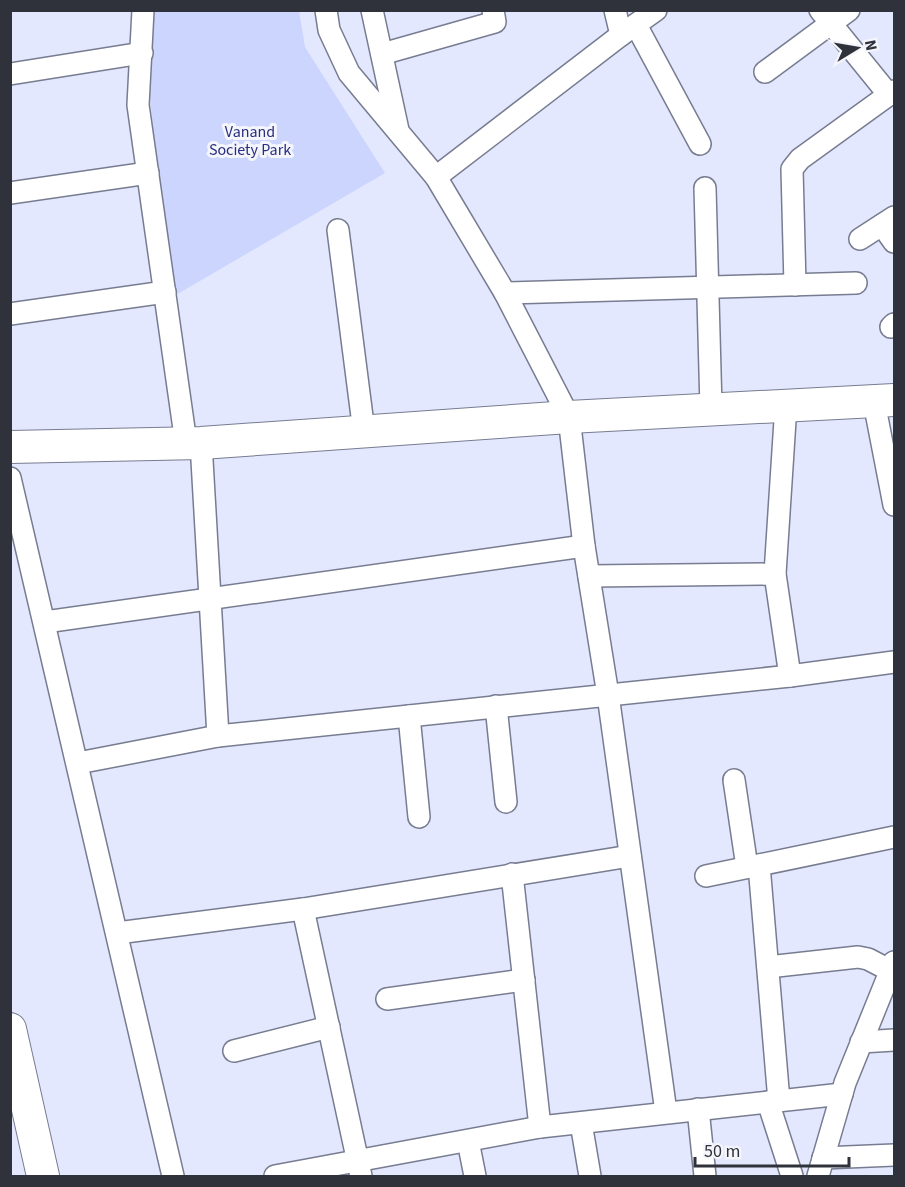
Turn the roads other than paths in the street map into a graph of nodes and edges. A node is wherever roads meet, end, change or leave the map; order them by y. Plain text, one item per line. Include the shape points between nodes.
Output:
1 (143, 10) edge
2 (326, 10) edge
3 (372, 10) edge
4 (493, 10) edge
5 (615, 10) edge
6 (656, 10) edge
7 (849, 10) edge
8 (826, 17) edge
9 (629, 30) junction
10 (142, 53) junction
11 (382, 54) junction
12 (765, 72) dead end
13 (10, 74) edge
14 (892, 93) edge
15 (399, 133) junction
16 (700, 144) dead end
17 (148, 173) junction
18 (436, 177) junction
19 (705, 188) dead end
20 (10, 193) edge
21 (888, 221) edge
22 (338, 230) dead end
23 (860, 239) dead end
24 (894, 242) edge
25 (856, 284) dead end
26 (795, 285) junction
27 (707, 286) junction
28 (165, 292) junction
29 (505, 293) junction
30 (10, 314) edge
31 (884, 401) edge
32 (786, 405) junction
33 (711, 408) junction
34 (569, 417) junction
35 (364, 432) junction
36 (194, 443) junction
37 (10, 447) edge
38 (10, 478) edge
39 (894, 504) edge
40 (584, 546) junction
41 (776, 574) junction
42 (589, 576) junction
43 (210, 598) junction
44 (45, 622) junction
45 (894, 662) edge
46 (790, 676) junction
47 (608, 695) junction
48 (496, 706) junction
49 (409, 716) junction
50 (218, 736) junction
51 (78, 763) junction
52 (735, 780) dead end
53 (506, 802) dead end
54 (419, 818) dead end
55 (894, 837) edge
56 (630, 856) junction
57 (753, 866) junction
58 (512, 874) junction
59 (706, 876) dead end
60 (303, 909) junction
61 (117, 933) junction
62 (893, 966) edge
63 (768, 968) junction
64 (524, 980) junction
65 (387, 999) dead end
66 (329, 1027) junction
67 (894, 1040) edge
68 (12, 1042) edge
69 (861, 1042) junction
70 (234, 1051) dead end
71 (842, 1094) junction
72 (773, 1101) junction
73 (698, 1109) junction
74 (666, 1112) junction
75 (582, 1123) junction
76 (10, 1124) edge
77 (540, 1127) junction
78 (468, 1141) junction
79 (894, 1155) edge
80 (821, 1167) edge
81 (360, 1169) edge
82 (21, 1176) edge
83 (43, 1176) edge
84 (173, 1176) edge
85 (275, 1176) edge
86 (475, 1176) edge
87 (590, 1176) edge
88 (705, 1176) edge
89 (792, 1176) edge

1 - 10 street
2 - 15 street via 329,30 349,73
3 - 11 street
4 - 11 street via 495,22
5 - 9 street
6 - 9 street
7 - 8 street
8 - 12 street
8 - 14 street
9 - 16 street
9 - 18 street
10 - 13 street
10 - 17 street via 138,105
11 - 15 street
14 - 26 street via 800,159 792,169
15 - 18 street
17 - 20 street
17 - 28 street
18 - 29 street
19 - 27 street
21 - 23 street
21 - 24 street
22 - 35 street
25 - 26 street
26 - 27 street
27 - 29 street
27 - 33 street
28 - 30 street
28 - 36 street
29 - 34 street
31 - 32 street
31 - 39 street
32 - 33 street
32 - 41 street
33 - 34 street
34 - 35 street
34 - 40 street
35 - 36 street
36 - 37 street
36 - 43 street
38 - 44 street
40 - 42 street
40 - 43 street
41 - 42 street
41 - 46 street
42 - 47 street
43 - 44 street
43 - 50 street
44 - 51 street
45 - 46 street
46 - 47 street
47 - 48 street
47 - 56 street
48 - 49 street
48 - 53 street
49 - 50 street
49 - 54 street
50 - 51 street
51 - 61 street
52 - 57 street
55 - 57 street
56 - 58 street
56 - 74 street
57 - 59 street
57 - 63 street
58 - 60 street
58 - 64 street
60 - 61 street
60 - 66 street
61 - 84 street
62 - 63 street via 858,957
62 - 69 street
63 - 72 street
64 - 65 street
64 - 77 street
66 - 70 street
66 - 81 street
67 - 69 street
68 - 83 street
69 - 71 street
71 - 72 street
71 - 80 street
72 - 73 street
72 - 89 street
73 - 74 street
73 - 88 street
74 - 75 street
75 - 77 street
75 - 87 street
76 - 82 street
77 - 78 street
78 - 81 street
78 - 86 street
79 - 80 street
81 - 85 street

